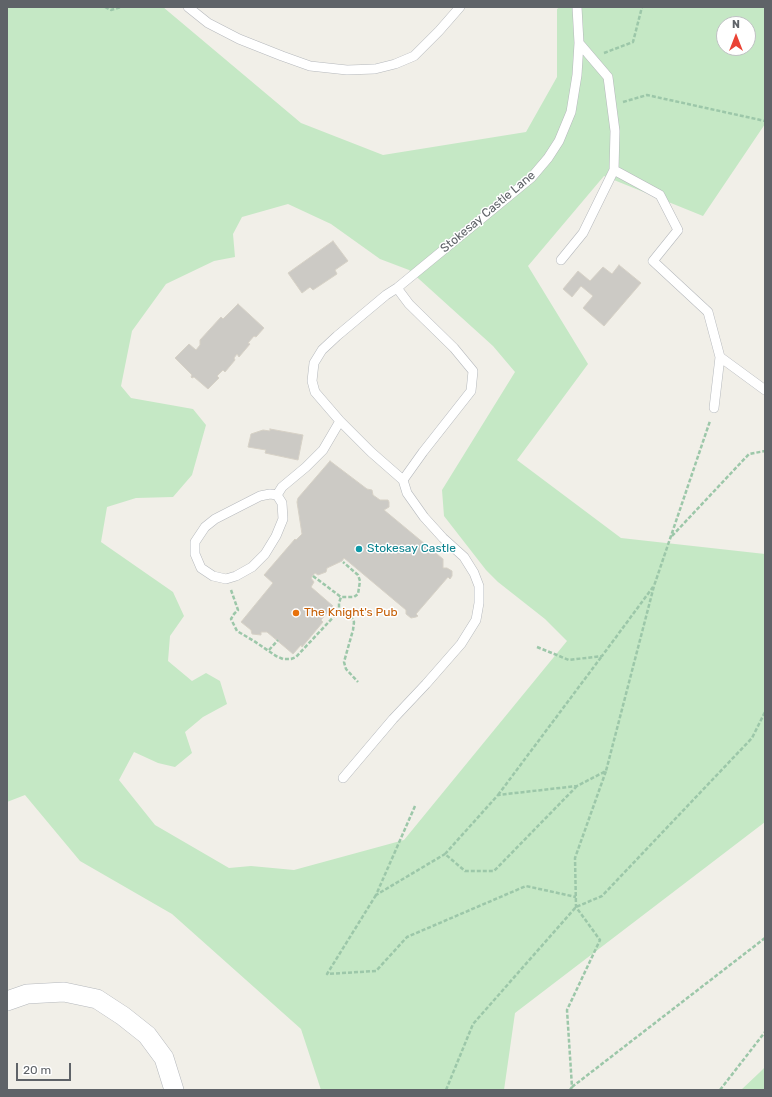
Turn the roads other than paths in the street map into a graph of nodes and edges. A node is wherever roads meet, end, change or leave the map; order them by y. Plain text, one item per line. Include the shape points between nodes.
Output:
1 (188, 7) edge
2 (460, 7) edge
3 (577, 7) edge
4 (580, 43) junction
5 (614, 170) junction
6 (561, 260) dead end
7 (397, 288) junction
8 (720, 357) junction
9 (765, 390) edge
10 (714, 408) road end
11 (340, 421) junction
12 (403, 480) junction
13 (277, 495) junction
14 (343, 778) dead end
15 (7, 1001) edge
16 (174, 1090) edge

1 - 2 lane via 208,23 239,39 310,66 347,70 375,69 414,56
3 - 4 lane, Stokesay Castle Lane
4 - 5 lane via 608,77 615,131
4 - 7 lane, Stokesay Castle Lane via 571,112 559,141 548,158 531,178
5 - 6 lane via 583,232
5 - 8 lane via 660,194 678,230 652,261 708,312
7 - 11 lane, Stokesay Castle Lane via 337,336 322,350 314,363 312,381 315,392
7 - 12 lane via 473,370 471,391
8 - 9 lane
8 - 10 lane
11 - 12 lane, Stokesay Castle Lane
11 - 13 lane via 323,450 282,487
12 - 14 lane via 407,493 424,517 464,557 474,573 479,586 476,620 461,644
13 - 13 lane via 260,496 215,519 205,527 195,542 194,554 201,568 213,576 226,579 252,567 276,536 283,519 282,503
15 - 16 street via 27,994 64,992 97,999 147,1035 164,1058

